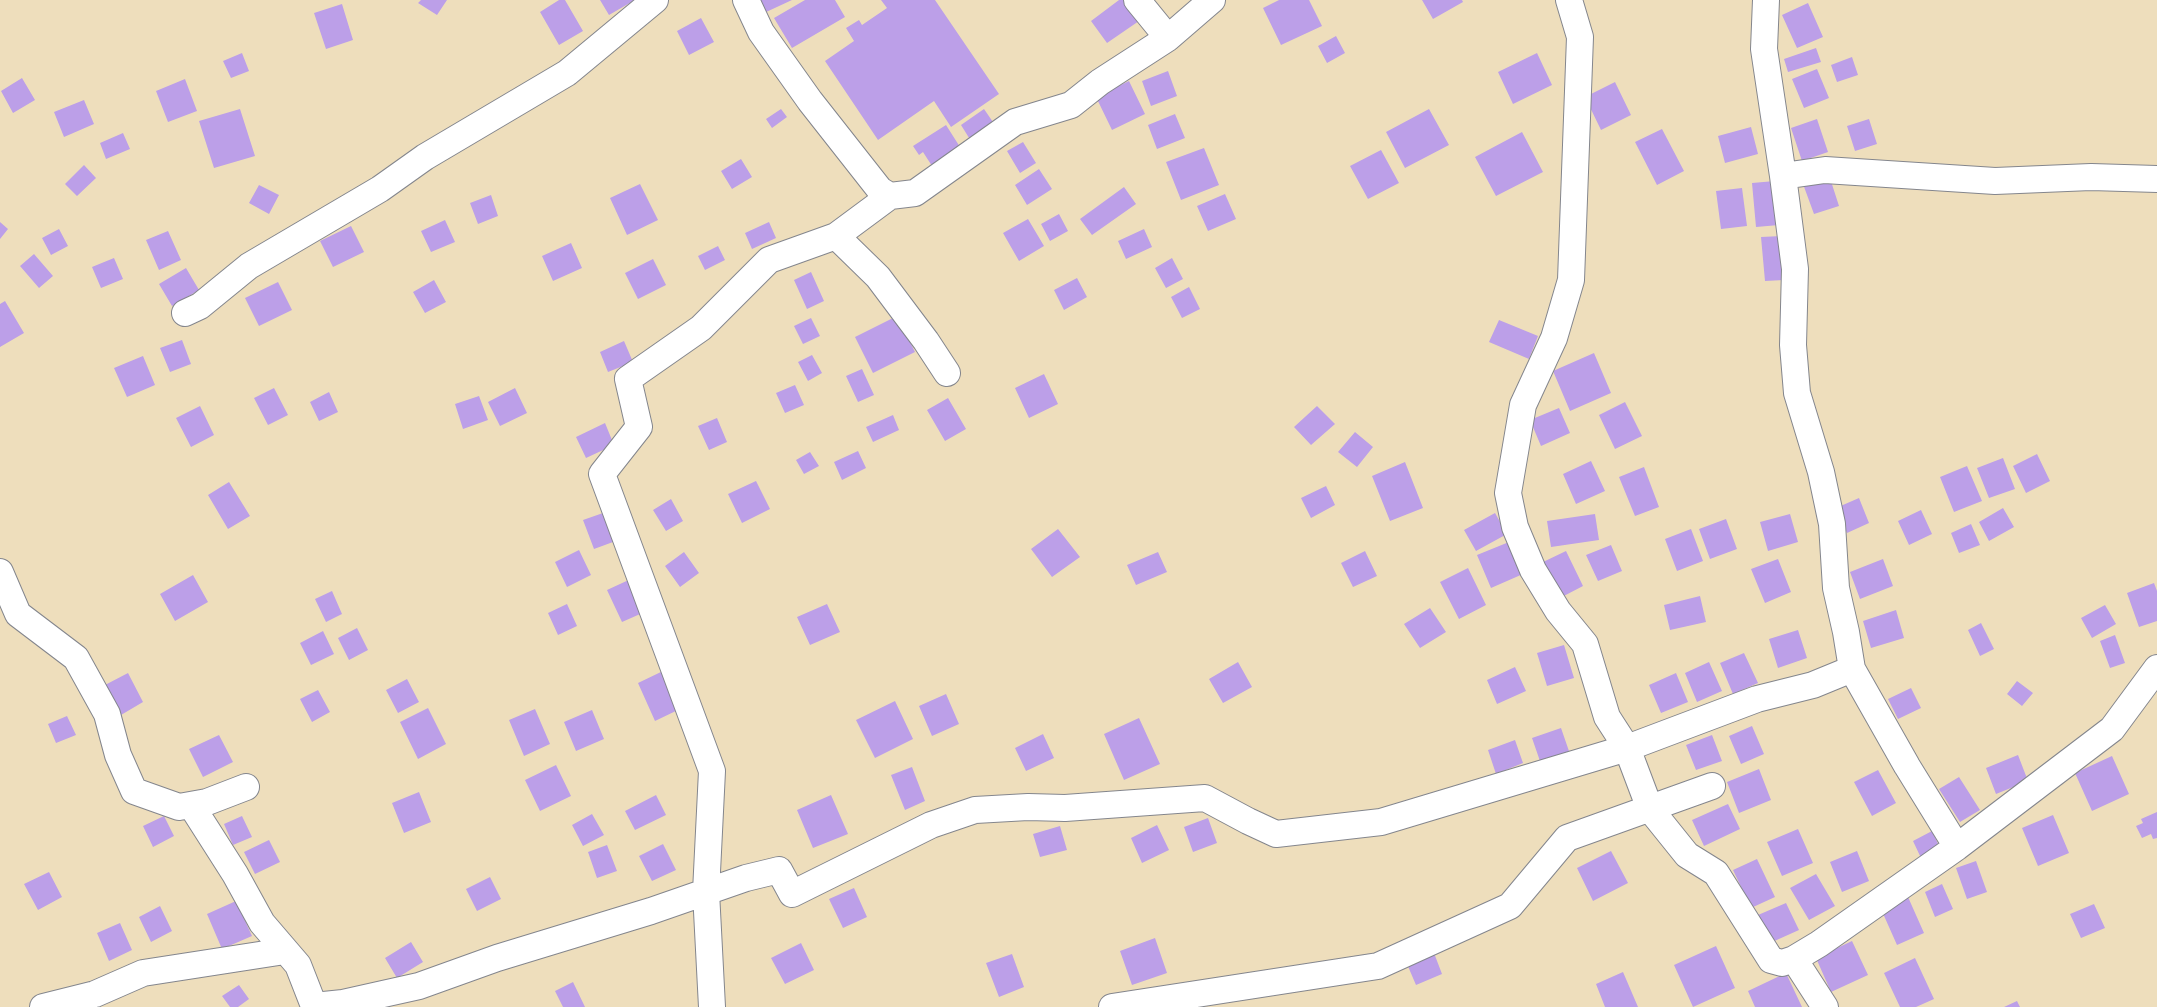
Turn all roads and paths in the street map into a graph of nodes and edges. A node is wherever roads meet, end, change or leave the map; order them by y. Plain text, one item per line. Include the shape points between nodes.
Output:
1 (655, 0) edge
2 (746, 0) edge
3 (1137, 0) edge
4 (1212, 0) edge
5 (1569, 0) edge
6 (1766, 0) edge
7 (1168, 38) junction
8 (1782, 176) junction
9 (2157, 179) edge
10 (890, 196) junction
11 (836, 236) junction
12 (185, 313) dead end
13 (947, 373) dead end
14 (0, 572) edge
15 (2157, 668) edge
16 (1852, 669) junction
17 (1627, 748) junction
18 (1712, 786) dead end
19 (246, 787) dead end
20 (191, 805) junction
21 (1650, 809) junction
22 (1957, 847) junction
23 (706, 892) junction
24 (285, 951) junction
25 (1794, 959) junction
26 (43, 1007) edge
27 (712, 1007) edge
28 (1112, 1007) edge
29 (1825, 1007) edge

1 - 12 street via 567,74 249,266 200,306
2 - 10 street via 761,32 810,101 880,190
3 - 7 street
4 - 7 street
5 - 17 street via 1580,37 1571,280 1554,338 1523,405 1508,493 1515,527 1533,570 1585,644 1607,717
6 - 8 street via 1764,49
7 - 10 street via 1071,105 1015,122 915,193
8 - 9 street via 1825,170 1995,181
8 - 16 street via 1794,269 1797,393 1832,524 1836,588
10 - 11 street
11 - 13 street via 878,277
11 - 23 street via 769,260 701,328 628,379 639,427 602,474 712,771
14 - 20 street via 18,614 76,658 107,714 118,755 134,791 179,807
15 - 22 street via 2112,729
16 - 17 street via 1813,685 1757,699
16 - 22 street
17 - 21 street
17 - 23 street via 1381,822 1276,834 1205,798 975,810 931,825 792,894 779,870
18 - 21 street
19 - 20 street
20 - 24 street via 262,923
21 - 25 street via 1687,855 1716,873 1771,960 1782,963
21 - 28 street via 1567,838 1510,906 1378,966
22 - 25 street
23 - 24 street via 419,986 343,1003 314,1006 298,965
23 - 27 street
24 - 26 street via 143,973 95,994
25 - 29 street

